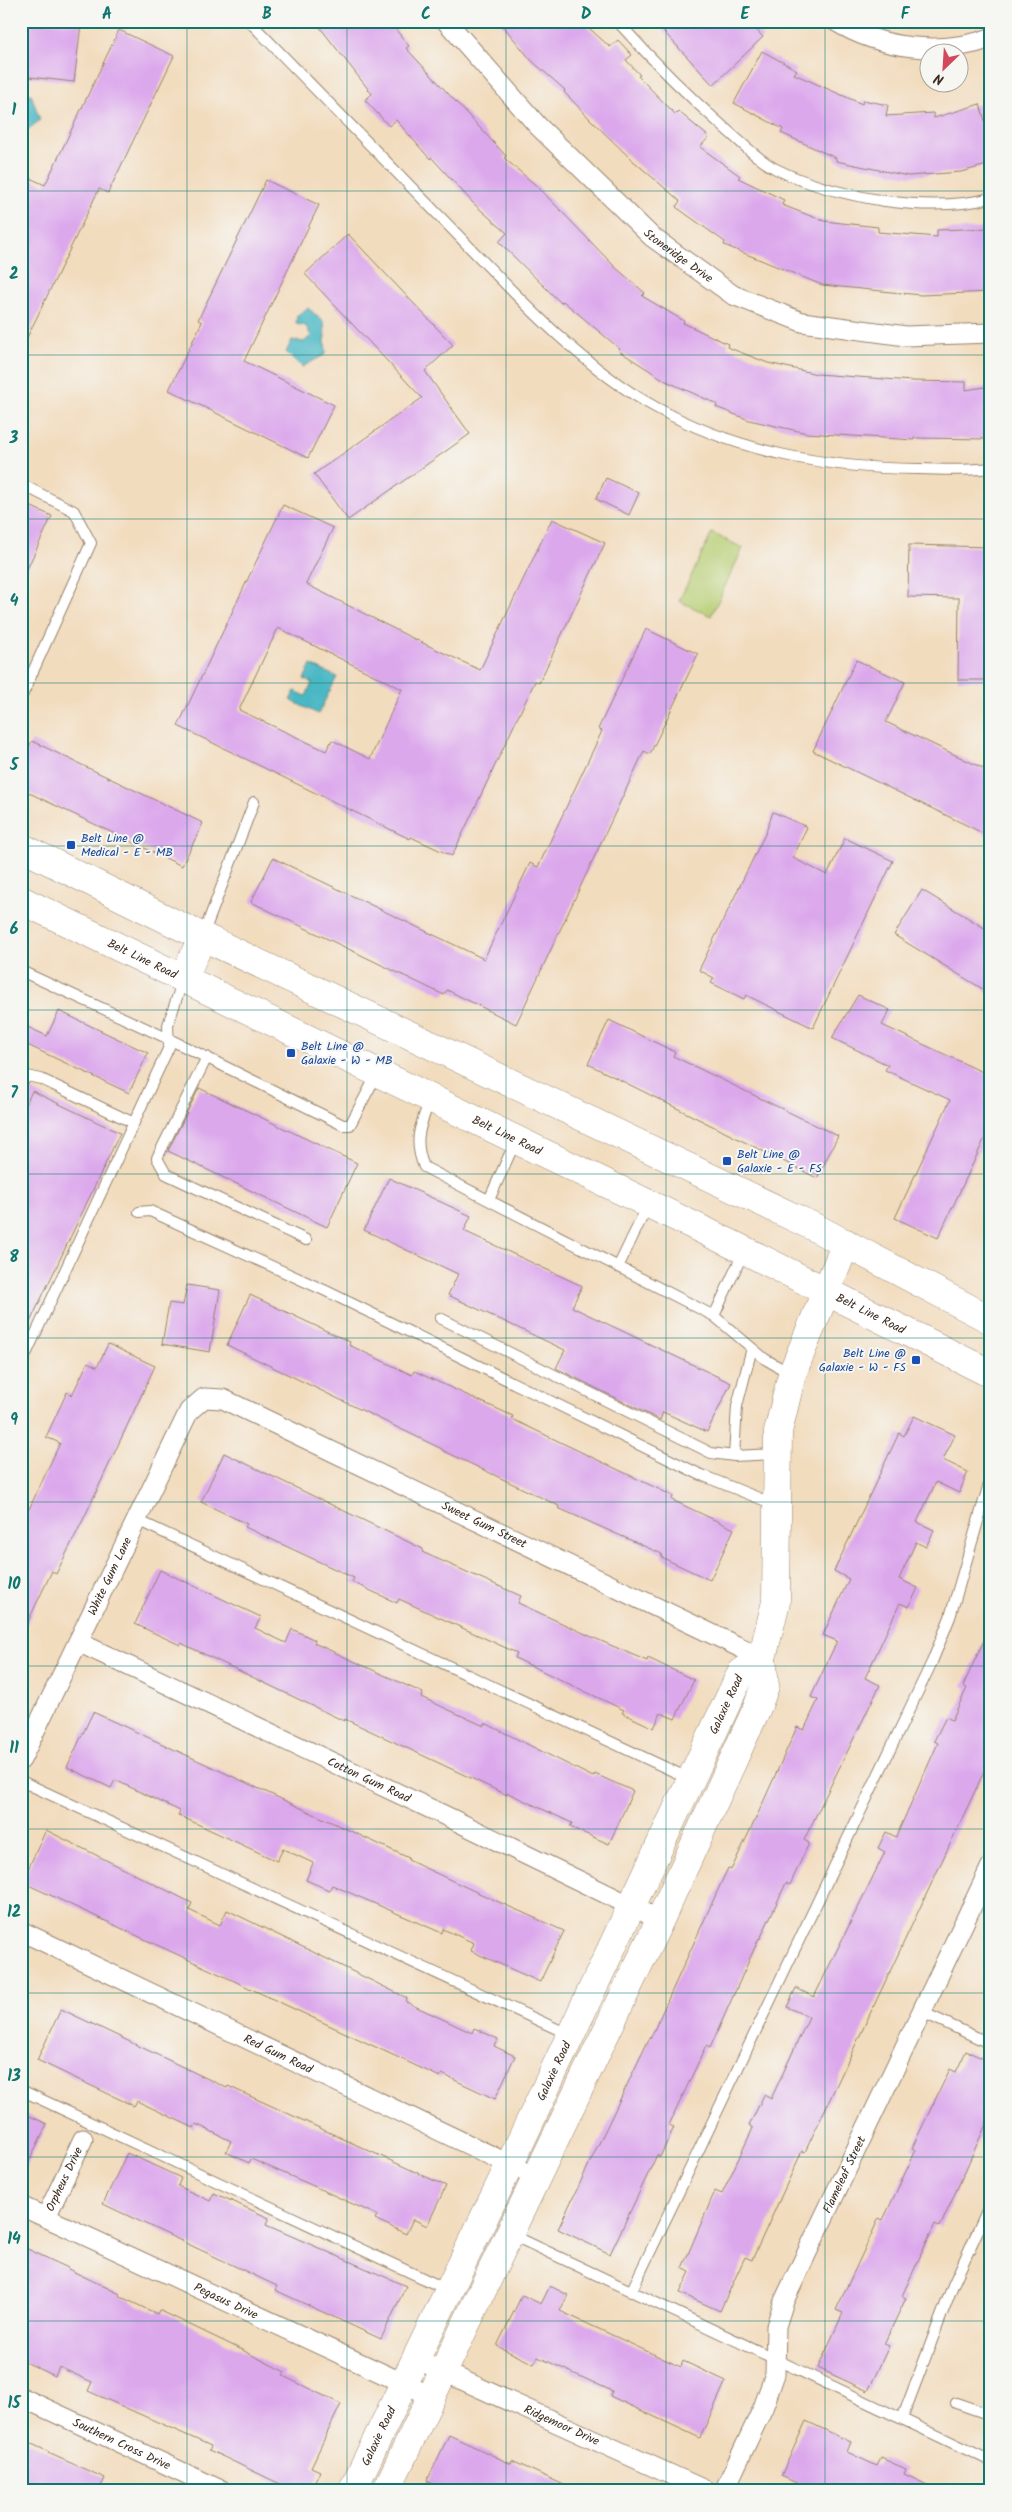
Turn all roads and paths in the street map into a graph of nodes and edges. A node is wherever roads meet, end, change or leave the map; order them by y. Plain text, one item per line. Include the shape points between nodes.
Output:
1 (248, 21) edge
2 (446, 21) edge
3 (617, 21) edge
4 (835, 21) edge
5 (991, 38) edge
6 (991, 198) edge
7 (991, 333) edge
8 (991, 468) edge
9 (21, 484) edge
10 (21, 698) edge
11 (254, 802) dead end
12 (21, 847) edge
13 (21, 900) edge
14 (203, 936) junction
15 (21, 971) edge
16 (183, 979) junction
17 (169, 1039) junction
18 (207, 1058) junction
19 (378, 1072) junction
20 (21, 1084) edge
21 (431, 1097) junction
22 (134, 1123) junction
23 (516, 1138) junction
24 (489, 1200) junction
25 (648, 1203) junction
26 (139, 1212) dead end
27 (306, 1240) dead end
28 (846, 1243) junction
29 (744, 1250) junction
30 (618, 1267) junction
31 (827, 1290) junction
32 (714, 1316) junction
33 (440, 1318) dead end
34 (991, 1320) edge
35 (752, 1348) junction
36 (21, 1365) edge
37 (792, 1374) junction
38 (991, 1374) edge
39 (204, 1398) joint
40 (777, 1454) junction
41 (734, 1456) junction
42 (991, 1477) edge
43 (776, 1501) junction
44 (137, 1520) junction
45 (78, 1642) junction
46 (762, 1658) junction
47 (21, 1760) edge
48 (691, 1779) junction
49 (21, 1781) edge
50 (991, 1867) edge
51 (632, 1906) junction
52 (660, 1920) junction
53 (21, 1930) edge
54 (922, 2012) junction
55 (571, 2036) junction
56 (991, 2044) edge
57 (21, 2090) edge
58 (83, 2139) dead end
59 (510, 2164) junction
60 (536, 2177) junction
61 (991, 2202) edge
62 (21, 2206) edge
63 (46, 2217) junction
64 (509, 2234) junction
65 (449, 2290) junction
66 (631, 2292) junction
67 (416, 2359) junction
68 (775, 2360) junction
69 (443, 2371) junction
70 (404, 2384) junction
71 (431, 2396) junction
72 (21, 2397) edge
73 (956, 2403) dead end
74 (991, 2415) edge
75 (902, 2419) junction
76 (991, 2461) edge
77 (223, 2491) edge
78 (352, 2491) edge
79 (386, 2491) edge
80 (707, 2491) edge
81 (724, 2491) edge

1 - 8 lane via 507,286 595,367 654,406 727,440 785,456 864,468
2 - 7 street, Stoneridge Drive via 538,126 652,237 733,295 802,322 906,336
3 - 6 lane via 708,114 746,147 782,172 840,193 921,206
4 - 5 street via 851,31 927,49
9 - 10 lane via 74,511 91,543
11 - 14 lane
12 - 14 street
13 - 16 street, Belt Line Road
14 - 16 street
14 - 28 street
15 - 17 lane
16 - 17 lane via 168,1025
16 - 19 street, Belt Line Road
17 - 18 lane
17 - 22 lane via 170,1048
18 - 19 lane via 343,1126 350,1125
18 - 27 lane via 157,1158 166,1174
19 - 21 street, Belt Line Road
20 - 22 lane via 27,1076 41,1079
21 - 23 street, Belt Line Road
21 - 24 lane via 418,1129 418,1153 424,1167
22 - 36 lane
23 - 24 lane
23 - 25 street, Belt Line Road
24 - 30 lane
25 - 29 street, Belt Line Road
25 - 30 lane
26 - 43 lane via 150,1211 326,1291 700,1474 766,1501
28 - 31 street, Galaxie Road
28 - 34 street
29 - 31 street, Belt Line Road
29 - 32 lane
30 - 32 lane
31 - 37 street, Galaxie Road
31 - 38 street, Belt Line Road
32 - 35 lane
33 - 41 lane via 711,1452
35 - 37 lane
35 - 41 lane via 737,1406
37 - 40 street, Galaxie Road via 778,1432
39 - 44 street, White Gum Lane via 189,1411
39 - 46 street, Sweet Gum Street via 223,1400
40 - 41 lane
40 - 43 street, Galaxie Road
42 - 66 lane via 950,1617 932,1662
43 - 46 street, Galaxie Road via 776,1602
44 - 45 street, White Gum Lane
44 - 48 lane
45 - 47 street, White Gum Lane
45 - 51 street, Cotton Gum Road
46 - 48 street, Galaxie Road via 741,1673
46 - 52 street, Galaxie Road via 765,1686 758,1708
48 - 51 street, Galaxie Road
49 - 55 lane
50 - 54 street, Flameleaf Street
51 - 52 street, Cotton Gum Road
51 - 55 street, Galaxie Road
52 - 60 street, Galaxie Road
53 - 59 street, Red Gum Road
54 - 56 lane
54 - 68 street, Flameleaf Street via 784,2301 776,2326
55 - 59 street, Galaxie Road
57 - 65 lane
58 - 63 street, Orpheus Drive
59 - 60 street, Red Gum Road
59 - 65 street, Galaxie Road
60 - 64 street, Galaxie Road
61 - 75 lane via 953,2285
62 - 63 street, Pegasus Drive
63 - 70 street, Pegasus Drive
64 - 66 lane
64 - 69 street, Galaxie Road
65 - 67 street, Galaxie Road
66 - 68 lane
67 - 69 street, Ridgemoor Drive
67 - 70 street, Galaxie Road
68 - 75 lane
68 - 81 street, Flameleaf Street via 775,2374 764,2408
69 - 71 street, Galaxie Road
69 - 80 street, Ridgemoor Drive
70 - 71 street, Pegasus Drive
70 - 78 street, Galaxie Road
71 - 79 street, Galaxie Road
72 - 77 street, Southern Cross Drive
73 - 74 lane
75 - 76 lane

